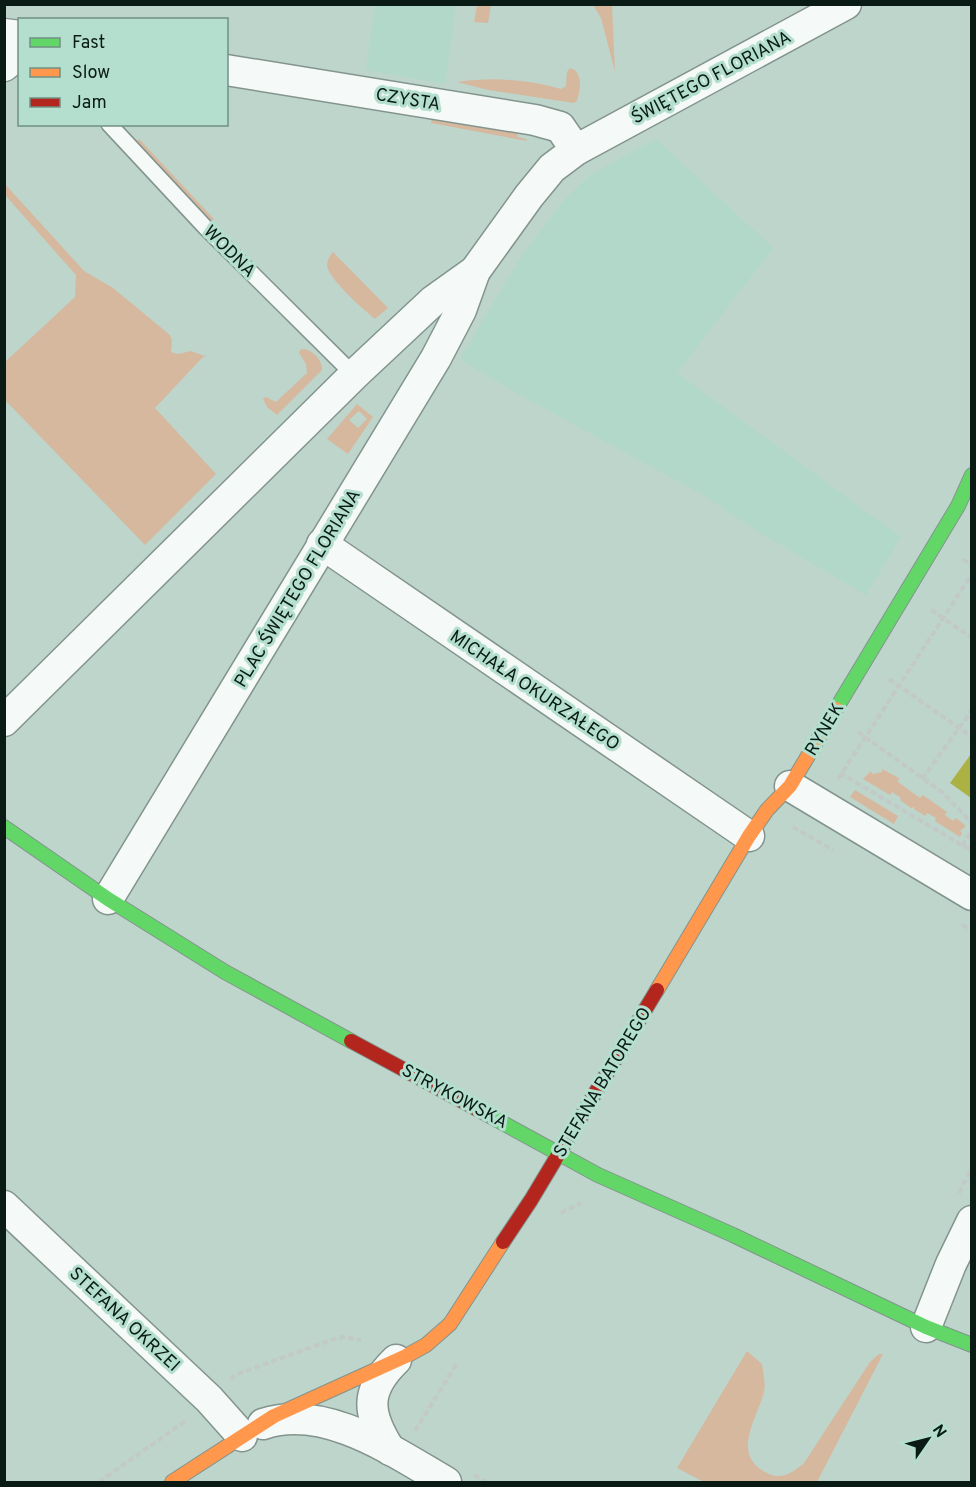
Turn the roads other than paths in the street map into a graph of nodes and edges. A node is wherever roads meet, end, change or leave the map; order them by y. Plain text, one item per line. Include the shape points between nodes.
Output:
1 (839, 6) edge
2 (18, 54) edge
3 (4, 66) edge
4 (228, 70) edge
5 (111, 126) edge
6 (576, 150) junction
7 (475, 271) junction
8 (354, 375) junction
9 (972, 475) edge
10 (965, 512) edge
11 (322, 544) junction
12 (4, 721) edge
13 (790, 786) junction
14 (4, 827) edge
15 (748, 836) junction
16 (972, 895) edge
17 (108, 899) junction
18 (560, 1152) junction
19 (4, 1206) edge
20 (970, 1226) edge
21 (926, 1327) junction
22 (972, 1345) edge
23 (396, 1360) junction
24 (251, 1431) junction
25 (403, 1443) junction
26 (459, 1478) edge
27 (172, 1482) edge

1 - 6 street, ŚWIĘTEGO FLORIANA
2 - 3 street
4 - 6 street, CZYSTA via 535,120 560,127
5 - 8 lane, WODNA via 205,227
6 - 7 street, PLAC ŚWIĘTEGO FLORIANA via 552,168
7 - 8 street, PLAC ŚWIĘTEGO FLORIANA via 433,301
7 - 11 street, PLAC ŚWIĘTEGO FLORIANA via 461,310 436,358
8 - 12 street, PLAC ŚWIĘTEGO FLORIANA
9 - 10 street, RYNEK
10 - 13 street, RYNEK via 865,662
11 - 15 street, MICHAŁA OKURZAŁEGO
11 - 17 street, PLAC ŚWIĘTEGO FLORIANA
13 - 15 street, STEFANA BATOREGO
13 - 16 street
14 - 17 street, STRYKOWSKA
15 - 18 street, STEFANA BATOREGO
17 - 18 street, STRYKOWSKA via 225,972
18 - 21 street, STRYKOWSKA via 598,1175
18 - 23 street, STEFANA BATOREGO via 450,1324 426,1345
19 - 24 street, STEFANA OKRZEI via 209,1399
20 - 21 street
21 - 22 street
23 - 24 street, STEFANA BATOREGO via 297,1404
23 - 25 street, STEFANA BATOREGO via 377,1382 373,1411 378,1431
24 - 25 street, STEFANA BATOREGO via 294,1418
24 - 27 street, STEFANA BATOREGO
25 - 26 street

